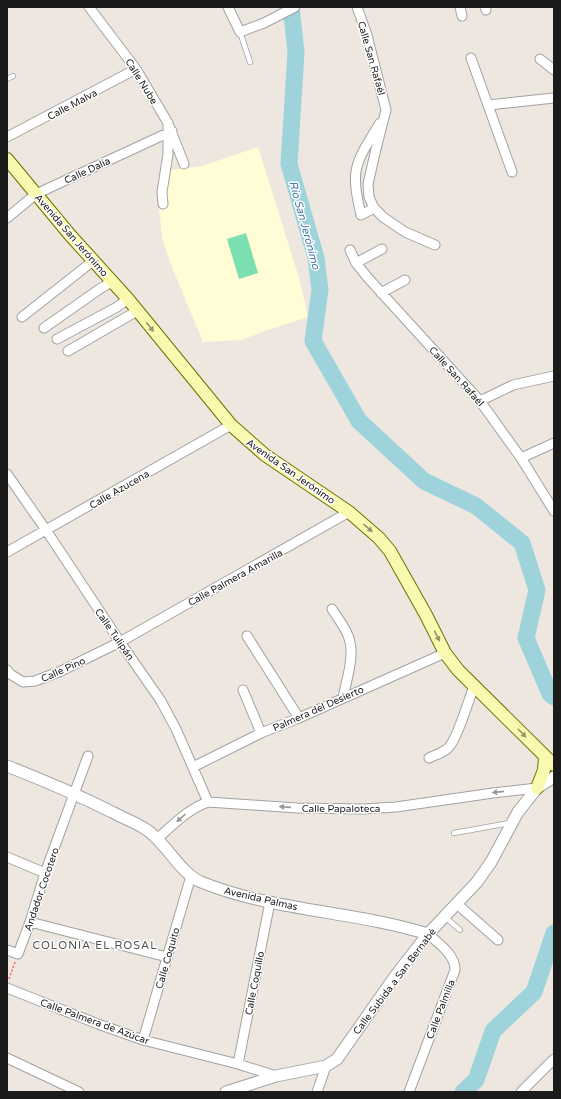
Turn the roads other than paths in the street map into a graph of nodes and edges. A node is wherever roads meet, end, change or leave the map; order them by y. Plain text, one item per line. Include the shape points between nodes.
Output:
1 (89, 7) edge
2 (228, 7) edge
3 (295, 7) edge
4 (357, 7) edge
5 (240, 32) junction
6 (470, 58) dead end
7 (540, 59) dead end
8 (250, 62) dead end
9 (136, 69) junction
10 (554, 70) edge
11 (13, 76) dead end
12 (7, 79) edge
13 (554, 98) edge
14 (488, 105) junction
15 (386, 110) junction
16 (169, 129) junction
17 (7, 137) edge
18 (7, 159) edge
19 (184, 164) dead end
20 (512, 172) dead end
21 (36, 194) junction
22 (163, 204) dead end
23 (374, 208) junction
24 (7, 218) edge
25 (436, 245) dead end
26 (382, 249) dead end
27 (350, 250) dead end
28 (93, 261) junction
29 (356, 263) junction
30 (405, 280) dead end
31 (112, 282) junction
32 (381, 293) junction
33 (128, 299) junction
34 (137, 311) junction
35 (22, 317) dead end
36 (44, 328) dead end
37 (57, 339) dead end
38 (68, 351) dead end
39 (554, 376) edge
40 (480, 400) junction
41 (230, 425) junction
42 (554, 443) edge
43 (521, 458) junction
44 (7, 474) edge
45 (554, 510) edge
46 (349, 512) junction
47 (46, 530) junction
48 (7, 552) edge
49 (332, 609) dead end
50 (247, 636) dead end
51 (120, 642) junction
52 (445, 653) junction
53 (7, 670) edge
54 (474, 686) junction
55 (243, 690) dead end
56 (343, 698) junction
57 (299, 718) junction
58 (261, 733) junction
59 (88, 756) dead end
60 (545, 756) junction
61 (429, 758) dead end
62 (554, 765) edge
63 (7, 766) edge
64 (193, 767) junction
65 (554, 778) edge
66 (537, 788) junction
67 (74, 794) junction
68 (208, 802) junction
69 (512, 823) junction
70 (454, 834) dead end
71 (158, 839) junction
72 (7, 857) edge
73 (45, 873) junction
74 (191, 876) junction
75 (270, 902) junction
76 (457, 904) junction
77 (445, 917) junction
78 (30, 922) junction
79 (460, 930) dead end
80 (428, 934) junction
81 (498, 940) dead end
82 (7, 950) edge
83 (167, 957) junction
84 (7, 988) edge
85 (144, 1040) junction
86 (7, 1058) edge
87 (554, 1059) edge
88 (238, 1064) junction
89 (326, 1066) junction
90 (276, 1076) junction
91 (79, 1092) edge
92 (226, 1092) edge
93 (317, 1092) edge
94 (409, 1092) edge
95 (521, 1092) edge

1 - 9 street, Calle Nube
2 - 5 street
3 - 5 street
4 - 15 street, Calle San Rafaél via 367,35
5 - 8 lane
6 - 14 street
7 - 10 street
9 - 16 street, Calle Nube
9 - 17 street, Calle Malva
11 - 12 lane
13 - 14 street
14 - 20 street
15 - 23 street, Calle San Rafaél via 368,184 369,197
15 - 23 street via 356,171 356,190 361,215
16 - 19 street, Calle Nube
16 - 21 street, Calle Dalia
16 - 22 street via 167,165 162,184
18 - 21 main road, Avenida San Jerónimo
21 - 24 street, Calle Dalia
21 - 28 main road, Avenida San Jerónimo
23 - 25 street via 383,218 406,232
26 - 29 street
27 - 29 street, Calle San Rafaél
28 - 31 main road, Avenida San Jerónimo
28 - 35 street
29 - 32 street, Calle San Rafaél
30 - 32 street
31 - 33 main road, Avenida San Jerónimo
31 - 36 street
32 - 40 street, Calle San Rafaél
33 - 34 main road, Avenida San Jerónimo
33 - 37 street
34 - 38 street
34 -> 41 main road, Avenida San Jerónimo
39 - 40 street via 513,386
40 - 43 street, Calle San Rafaél
41 - 46 main road, Avenida San Jerónimo via 264,455
41 - 47 street, Calle Azucena
42 - 43 street
43 - 45 street, Calle San Rafaél
44 - 47 street, Calle Tulipán
46 - 51 street, Calle Palmera Amarilla
46 -> 52 main road, Avenida San Jerónimo via 390,550
47 - 48 street, Calle Azucena
47 - 51 street, Calle Tulipán
49 - 56 street via 350,642 351,651
50 - 57 street
51 - 53 street, Calle Pino via 35,682 23,682
51 - 64 street, Calle Tulipán via 161,701
52 - 54 main road, Avenida San Jerónimo
52 - 56 street, Palmera del Desierto
54 -> 60 main road, Avenida San Jerónimo
54 - 61 street via 450,747
55 - 58 street
56 - 57 street, Palmera del Desierto
57 - 58 street, Palmera del Desierto
58 - 64 street, Palmera del Desierto
59 - 67 street, Andador Cocotero
60 - 62 main road, Avenida San Jerónimo
60 - 66 main road via 544,770
63 - 67 street, Avenida Palmas
64 - 68 street, Calle Tulipán
65 - 66 street, Calle Subida a San Bernabé
66 -> 68 street, Calle Papaloteca via 363,809
66 - 69 street, Calle Subida a San Bernabé
67 - 71 street, Avenida Palmas via 147,830
67 - 73 street, Andador Cocotero
68 -> 71 street, Calle Papaloteca via 186,813
69 - 70 lane
69 - 76 street, Calle Subida a San Bernabé via 491,862
71 - 74 street, Avenida Palmas
72 - 73 street
73 - 78 street, Andador Cocotero
74 - 75 street, Avenida Palmas via 198,881 233,893
74 - 83 street, Calle Coquito
75 - 80 street, Avenida Palmas
75 - 88 street, Calle Coquillo
76 - 77 street, Calle Subida a San Bernabé
76 - 81 street
77 - 79 lane
77 - 80 street, Calle Subida a San Bernabé
78 - 82 street, Andador Cocotero via 18,954
78 - 83 street
80 - 89 street, Calle Subida a San Bernabé via 337,1059
80 - 94 street, Calle Palmilla via 450,955 455,963 455,970
83 - 85 street, Calle Coquito
84 - 85 street, Calle Palmera de Azúcar
85 - 88 street, Calle Palmera de Azúcar
86 - 91 street
87 - 95 street
88 - 90 street, Calle Palmera de Azúcar
89 - 90 street, Calle Subida a San Bernabé
89 - 93 street
90 - 92 street, Calle Subida a San Bernabé

